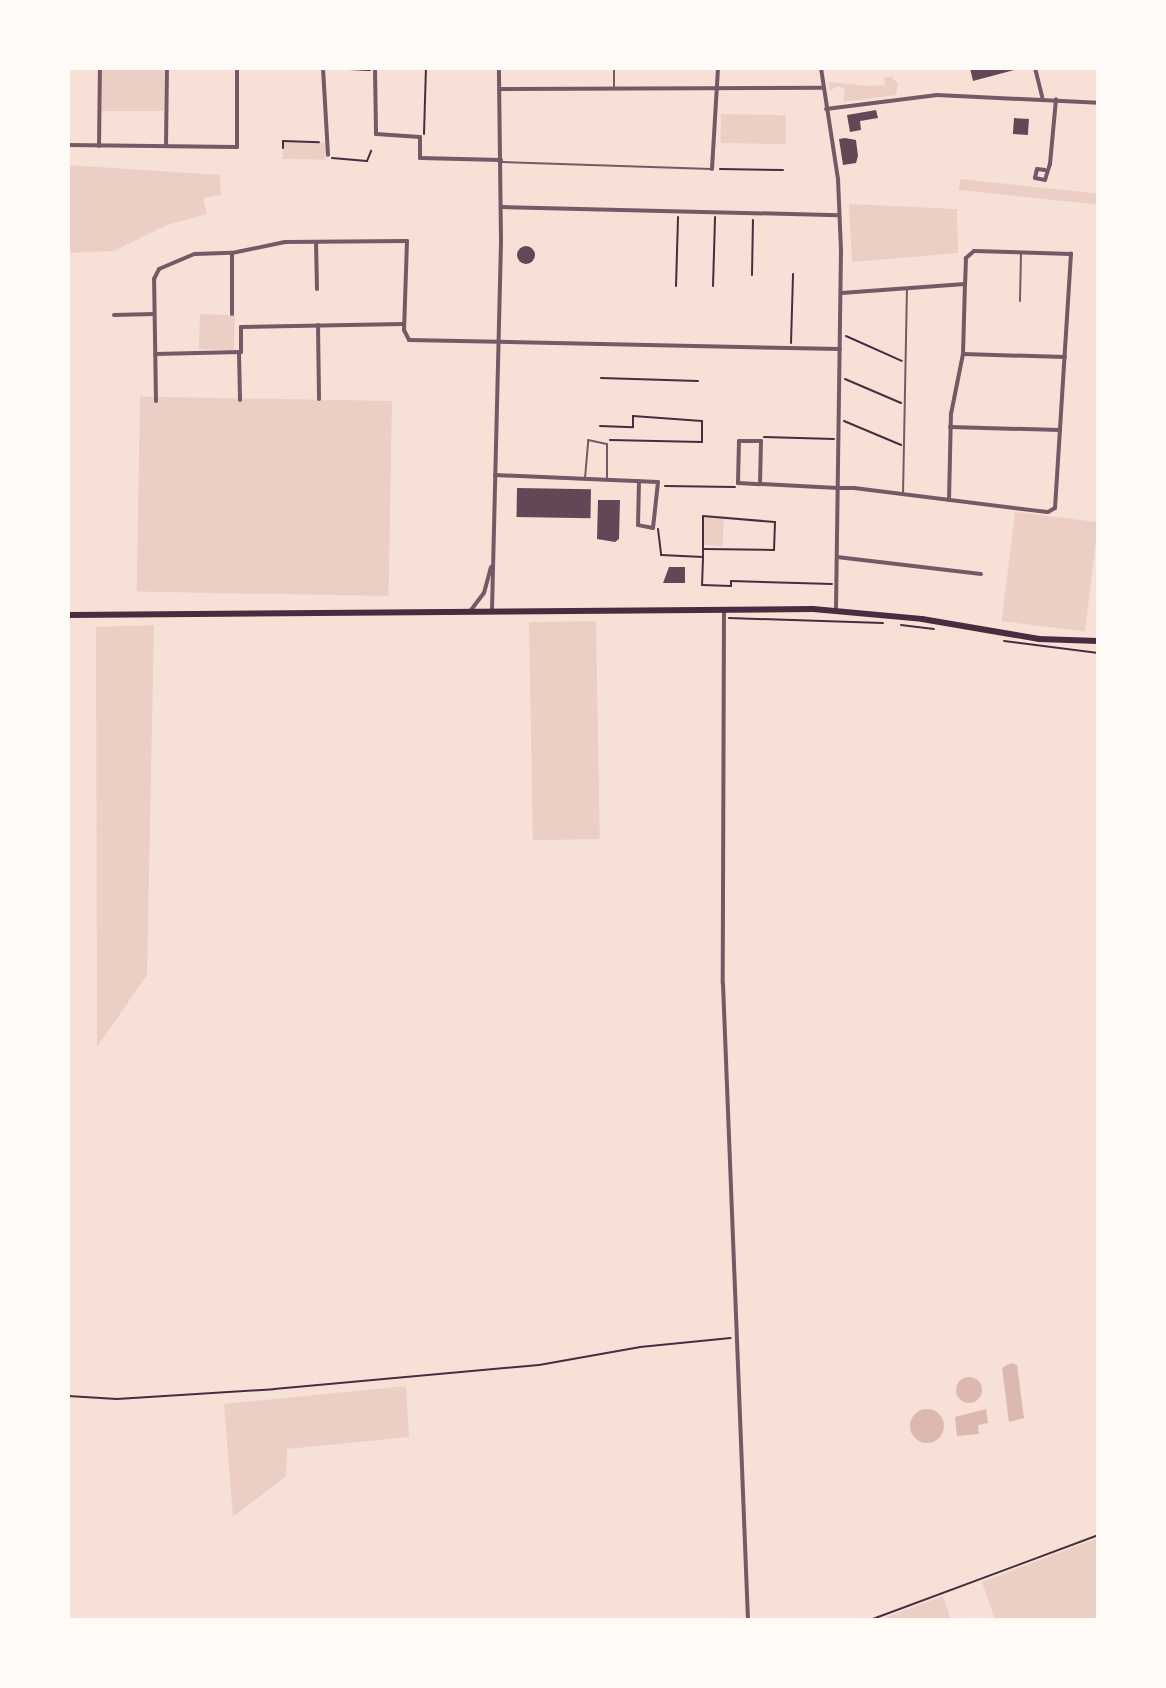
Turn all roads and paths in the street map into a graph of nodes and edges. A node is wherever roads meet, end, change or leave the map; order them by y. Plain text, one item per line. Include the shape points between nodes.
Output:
1 (100, 68) edge
2 (167, 68) edge
3 (237, 68) edge
4 (323, 68) edge
5 (426, 68) edge
6 (499, 68) edge
7 (614, 68) edge
8 (718, 68) edge
9 (821, 68) edge
10 (1035, 68) edge
11 (375, 69) edge
12 (614, 88) junction
13 (717, 88) junction
14 (823, 88) junction
15 (500, 89) junction
16 (1042, 98) junction
17 (1056, 99) junction
18 (1098, 103) edge
19 (826, 109) junction
20 (420, 137) junction
21 (329, 142) junction
22 (68, 145) edge
23 (99, 146) junction
24 (166, 146) junction
25 (283, 148) dead end
26 (371, 151) dead end
27 (328, 155) joint
28 (501, 161) junction
29 (712, 169) junction
30 (783, 170) dead end
31 (1045, 170) dead end
32 (502, 207) junction
33 (678, 211) junction
34 (716, 212) junction
35 (753, 213) junction
36 (839, 215) junction
37 (316, 242) junction
38 (1021, 252) junction
39 (232, 253) junction
40 (793, 274) dead end
41 (752, 275) dead end
42 (965, 284) junction
43 (676, 286) dead end
44 (713, 286) dead end
45 (907, 288) junction
46 (317, 289) dead end
47 (841, 293) junction
48 (1020, 301) dead end
49 (154, 314) junction
50 (232, 314) dead end
51 (114, 315) dead end
52 (404, 324) junction
53 (318, 325) junction
54 (841, 334) junction
55 (498, 339) junction
56 (791, 348) junction
57 (840, 349) junction
58 (239, 352) junction
59 (155, 354) junction
60 (963, 354) junction
61 (1065, 357) junction
62 (905, 363) junction
63 (840, 377) junction
64 (601, 378) dead end
65 (698, 381) dead end
66 (319, 399) dead end
67 (240, 400) dead end
68 (156, 401) dead end
69 (905, 404) junction
70 (839, 419) junction
71 (600, 426) dead end
72 (950, 427) junction
73 (1060, 430) junction
74 (604, 440) junction
75 (839, 440) junction
76 (761, 441) junction
77 (904, 447) junction
78 (494, 475) junction
79 (585, 479) junction
80 (607, 480) junction
81 (639, 481) junction
82 (658, 482) junction
83 (738, 483) junction
84 (760, 484) junction
85 (838, 488) junction
86 (903, 495) junction
87 (949, 500) junction
88 (653, 528) junction
89 (703, 549) junction
90 (703, 557) junction
91 (837, 557) junction
92 (493, 561) junction
93 (981, 574) dead end
94 (837, 584) junction
95 (724, 609) junction
96 (471, 610) junction
97 (492, 610) junction
98 (836, 611) junction
99 (68, 615) edge
100 (724, 618) junction
101 (942, 630) dead end
102 (998, 640) dead end
103 (1098, 641) edge
104 (1098, 653) edge
105 (737, 1337) junction
106 (68, 1396) edge
107 (1098, 1535) edge
108 (748, 1620) edge
109 (870, 1620) edge

1 - 23 street
2 - 24 street
3 - 24 street via 237,147
4 - 11 path
4 - 21 street
5 - 20 path via 425,133
6 - 15 street
7 - 12 lane
8 - 13 street
9 - 14 street
10 - 16 street
11 - 20 street via 374,131 384,137
12 - 13 street
12 - 15 street
13 - 14 street
13 - 29 street
14 - 19 street
15 - 28 street
16 - 17 street
16 - 19 street via 937,95
17 - 18 street
17 - 31 street
19 - 36 street
20 - 28 street via 420,158
21 - 25 path via 283,141
21 - 27 street
22 - 23 street
23 - 24 street
26 - 27 path via 367,161
28 - 29 lane
28 - 32 street
29 - 30 path
32 - 33 street
32 - 55 street
33 - 34 street
33 - 43 path
34 - 35 street
34 - 44 path
35 - 36 street
35 - 41 path
36 - 47 street
37 - 39 street
37 - 46 street
37 - 52 street via 407,241
38 - 42 street via 969,253
38 - 48 lane
38 - 61 street via 1071,254
39 - 49 street via 195,254 159,269
39 - 50 street
40 - 56 path
42 - 45 street
42 - 60 street
45 - 47 street
45 - 62 lane
47 - 54 street
49 - 51 street
49 - 59 street
52 - 53 street
52 - 55 street via 409,340
53 - 58 street via 241,327
53 - 66 street
54 - 57 street
54 - 62 path
55 - 56 street
55 - 78 street
56 - 57 street
57 - 63 street
58 - 59 street
58 - 67 street
59 - 68 street
60 - 61 street
60 - 72 street
61 - 73 street
62 - 69 lane
63 - 69 path
63 - 70 street
64 - 65 path
69 - 77 lane
70 - 75 street
70 - 77 path
71 - 74 path via 633,427 633,416 702,421 702,442
72 - 73 street
72 - 87 street
73 - 87 street via 1052,511
74 - 79 lane via 586,444
74 - 80 lane
75 - 76 path
75 - 85 street
76 - 83 street via 739,441
76 - 84 street
77 - 86 lane
78 - 79 street
78 - 92 street
79 - 80 street
80 - 81 street
81 - 82 street
81 - 88 street via 638,525
82 - 83 path via 734,488
82 - 88 street
83 - 84 street
84 - 85 street
85 - 86 street
85 - 91 street
86 - 87 street
88 - 90 path via 661,530 661,555
89 - 89 path via 703,516 775,522 774,550
89 - 90 path
90 - 94 path via 702,585
91 - 93 street
91 - 94 street
92 - 96 street via 484,593
92 - 97 street
94 - 98 street
95 - 97 main road
95 - 98 main road
95 - 100 street
96 - 97 main road
96 - 99 main road
98 - 103 main road
100 - 101 path
100 - 105 street via 723,984
102 - 104 path
105 - 106 path via 539,1365 274,1389 117,1399
105 - 108 street
107 - 109 path

